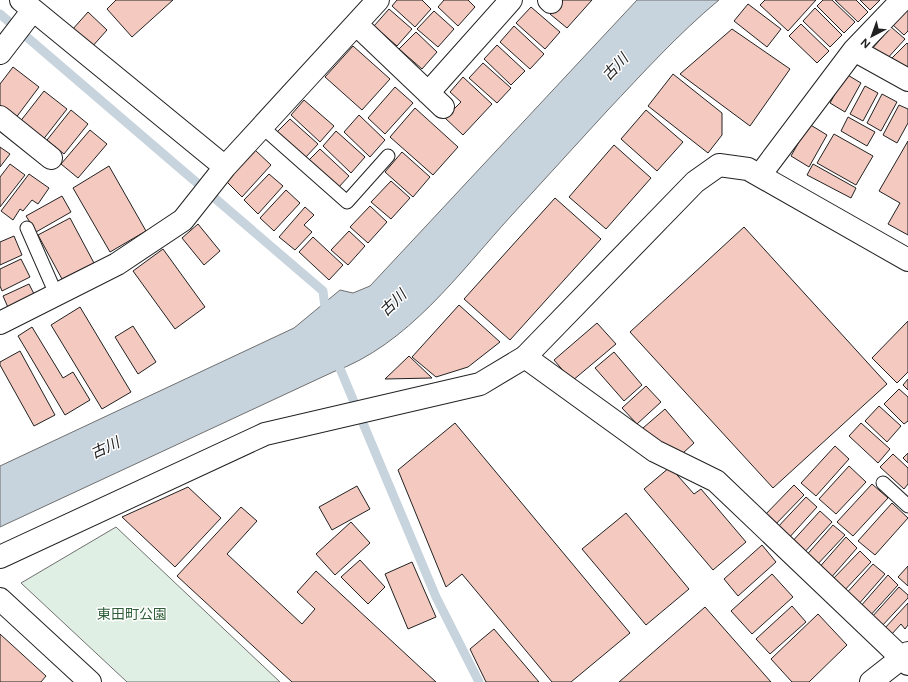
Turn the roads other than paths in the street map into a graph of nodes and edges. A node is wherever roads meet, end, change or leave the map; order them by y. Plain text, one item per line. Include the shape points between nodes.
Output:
1 (378, 0) edge
2 (511, 0) edge
3 (902, 0) edge
4 (26, 10) edge
5 (356, 24) junction
6 (3, 49) edge
7 (854, 50) junction
8 (908, 80) edge
9 (0, 117) edge
10 (261, 126) junction
11 (388, 156) dead end
12 (51, 158) dead end
13 (220, 173) junction
14 (760, 176) junction
15 (27, 228) dead end
16 (908, 260) edge
17 (56, 294) junction
18 (0, 323) edge
19 (525, 357) junction
20 (883, 483) dead end
21 (908, 506) edge
22 (0, 557) edge
23 (0, 599) edge
24 (906, 658) edge
25 (90, 682) edge
26 (871, 682) edge

1 - 5 street
2 - 5 street via 436,100
3 - 7 street
4 - 6 street
4 - 13 street
5 - 10 street
7 - 8 street
7 - 14 street
9 - 12 street
10 - 11 lane via 347,202
10 - 13 street
13 - 17 street via 183,220 117,264
14 - 16 street
14 - 19 street via 748,169 719,166 695,182
15 - 17 lane
17 - 18 street
19 - 22 street via 480,384 265,434
19 - 24 street via 655,451 716,482
20 - 21 lane
23 - 25 street
24 - 26 street

